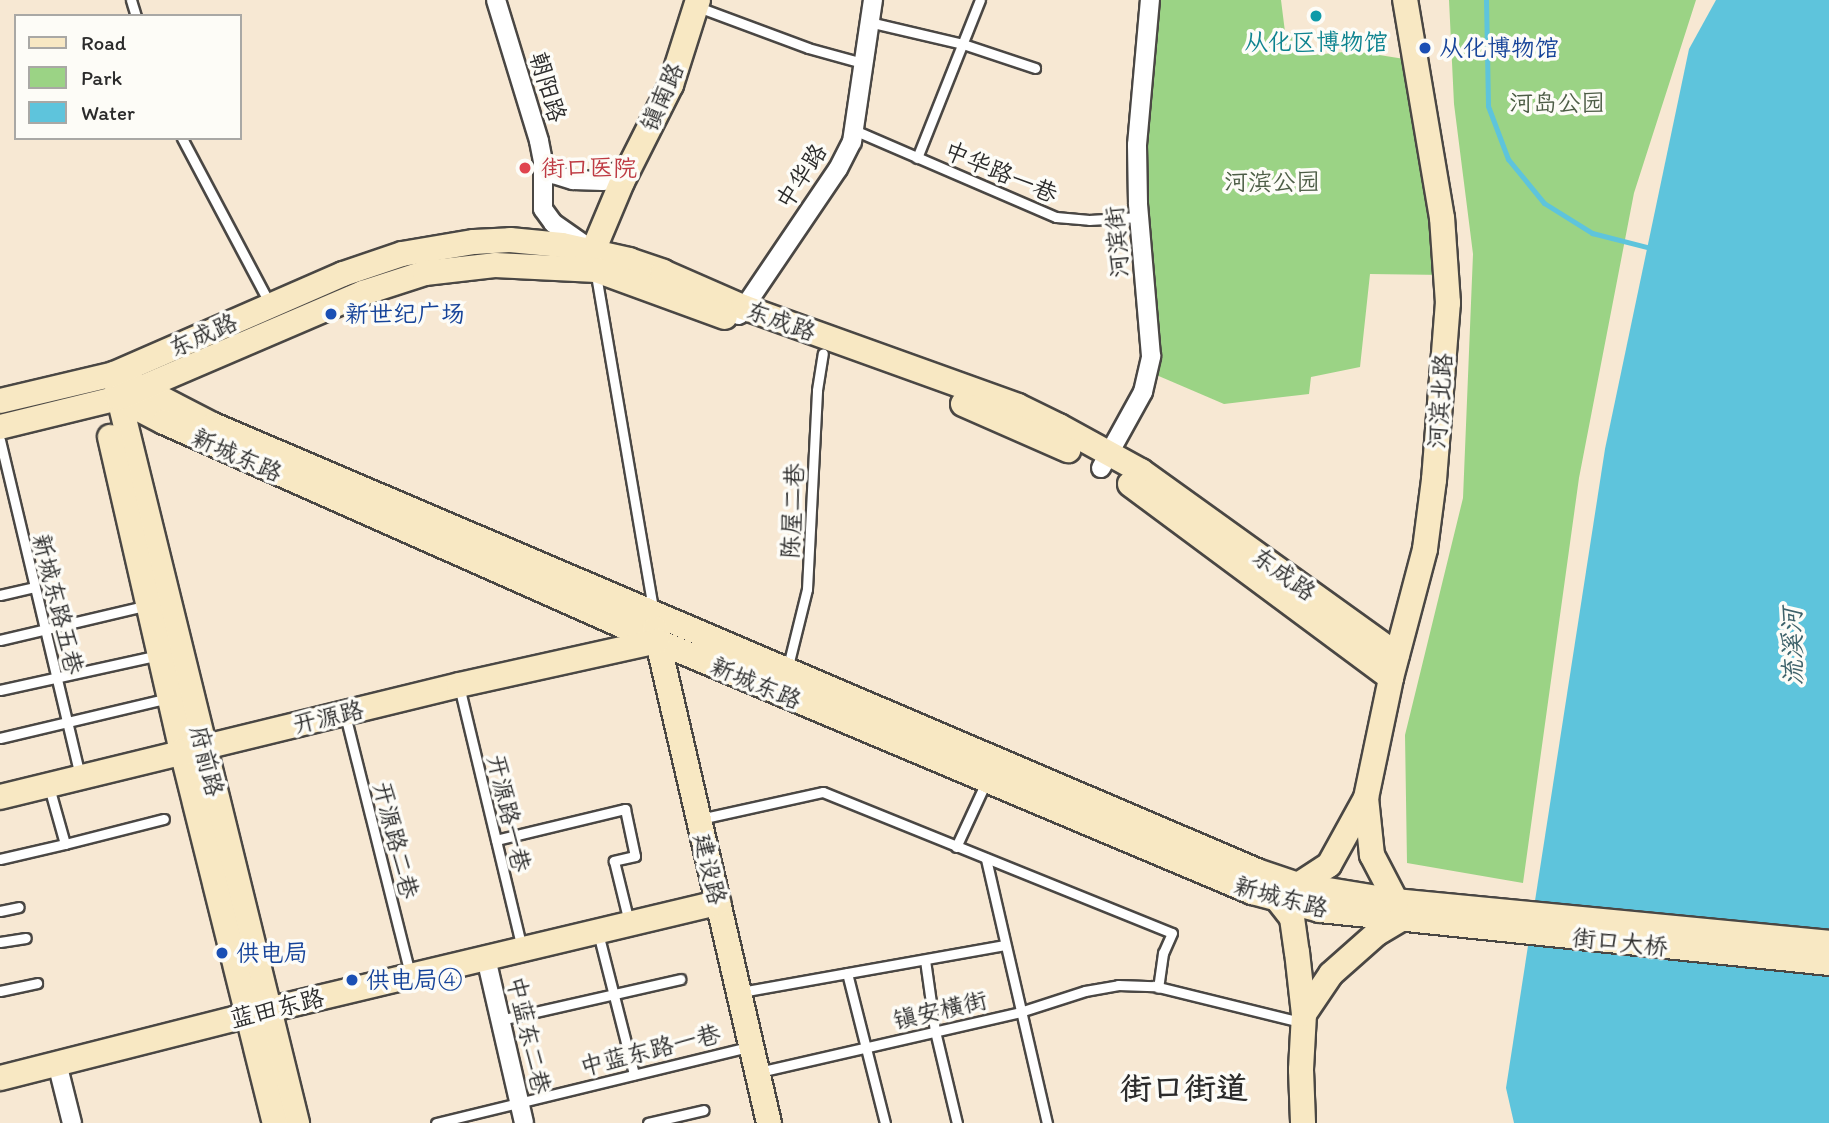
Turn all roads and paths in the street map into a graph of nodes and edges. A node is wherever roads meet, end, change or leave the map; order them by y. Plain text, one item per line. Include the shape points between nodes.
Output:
1 (496, 0) edge
2 (873, 0) edge
3 (980, 0) edge
4 (1150, 0) edge
5 (1405, 0) edge
6 (697, 3) edge
7 (869, 22) junction
8 (963, 44) junction
9 (863, 63) junction
10 (1035, 68) dead end
11 (854, 130) junction
12 (183, 140) edge
13 (917, 158) junction
14 (632, 161) junction
15 (543, 162) junction
16 (1139, 216) junction
17 (594, 261) junction
18 (270, 305) junction
19 (739, 314) junction
20 (823, 353) junction
21 (119, 391) junction
22 (0, 401) edge
23 (0, 427) edge
24 (0, 440) edge
25 (1105, 461) junction
26 (34, 587) junction
27 (0, 595) edge
28 (148, 605) junction
29 (654, 615) junction
30 (45, 630) junction
31 (0, 640) edge
32 (657, 641) junction
33 (160, 655) junction
34 (1394, 666) junction
35 (787, 670) junction
36 (56, 677) junction
37 (459, 685) junction
38 (0, 690) edge
39 (170, 698) junction
40 (345, 713) junction
41 (67, 723) junction
42 (0, 738) edge
43 (193, 749) junction
44 (80, 777) junction
45 (986, 781) junction
46 (48, 785) junction
47 (0, 797) edge
48 (1366, 798) junction
49 (164, 819) dead end
50 (698, 819) junction
51 (496, 840) junction
52 (65, 844) junction
53 (956, 847) junction
54 (0, 859) edge
55 (986, 859) junction
56 (1298, 885) junction
57 (1278, 900) junction
58 (718, 903) junction
59 (19, 907) dead end
60 (0, 911) edge
61 (1404, 911) junction
62 (630, 924) junction
63 (598, 932) junction
64 (26, 938) dead end
65 (0, 942) edge
66 (1829, 943) edge
67 (1005, 945) junction
68 (522, 949) junction
69 (486, 958) junction
70 (925, 960) junction
71 (1829, 963) edge
72 (847, 973) junction
73 (411, 975) junction
74 (680, 979) dead end
75 (37, 983) dead end
76 (1158, 988) junction
77 (0, 991) edge
78 (739, 993) junction
79 (614, 994) junction
80 (1020, 1012) junction
81 (258, 1013) junction
82 (1304, 1018) junction
83 (500, 1020) junction
84 (935, 1031) junction
85 (751, 1046) junction
86 (866, 1047) junction
87 (57, 1063) junction
88 (757, 1073) junction
89 (634, 1074) junction
90 (0, 1078) edge
91 (519, 1102) junction
92 (704, 1110) dead end
93 (72, 1123) edge
94 (275, 1123) edge
95 (297, 1123) edge
96 (436, 1123) edge
97 (524, 1123) edge
98 (648, 1123) edge
99 (769, 1123) edge
100 (885, 1123) edge
101 (957, 1123) edge
102 (1047, 1123) edge
103 (1303, 1123) edge

1 - 15 street, 朝阳路
2 - 7 street, 中华路
3 - 8 lane
4 - 16 street, 河滨街 via 1137,145
5 - 34 street, 河滨北路 via 1442,218 1448,303 1425,549
6 - 9 lane via 808,48
6 - 14 street, 镇南路 via 671,85
7 - 8 lane
7 - 9 street, 中华路
8 - 10 lane
8 - 13 lane
9 - 11 street, 中华路
11 - 13 lane, 中华路一巷
11 - 19 street, 中华路 via 838,169
12 - 18 lane
13 - 16 lane, 中华路一巷 via 1056,217
14 - 15 street via 603,181 553,174
14 - 17 street, 镇南路
15 - 17 street, 朝阳路 via 543,209
16 - 25 street, 河滨街 via 1151,356 1143,392
17 - 18 street, 东成路 via 510,240 435,247 362,267
17 - 19 street, 东成路 via 663,272
17 - 21 street, 东成路 via 425,273 363,293
17 - 29 lane
18 - 21 street, 东成路
19 - 20 street, 东成路
19 - 25 street, 东成路 via 1017,406
20 - 25 street, 东成路
20 - 35 lane, 陈屋二巷 via 807,589
21 - 22 street
21 - 23 street
21 - 28 street, 府前路
21 - 29 street, 新城东路 via 213,425
21 - 32 street, 新城东路 via 164,422
21 - 43 street, 府前路
24 - 26 lane, 新城东路五巷
25 - 34 street, 东成路 via 1141,471
26 - 27 lane
26 - 30 lane, 新城东路五巷
28 - 30 lane
28 - 33 street, 府前路
29 - 32 street, 建设路
29 - 35 street, 新城东路
30 - 31 lane
30 - 36 lane, 新城东路五巷
32 - 37 street, 开源路
32 - 45 street, 新城东路
32 - 50 street, 建设路
33 - 36 lane
33 - 39 street, 府前路
34 - 48 street, 河滨北路
35 - 56 street, 新城东路 via 1257,872
36 - 38 lane
36 - 41 lane, 新城东路五巷
37 - 40 street, 开源路
37 - 51 lane, 开源路一巷
39 - 41 lane
39 - 43 street, 府前路
40 - 43 street, 开源路
40 - 73 lane, 开源路二巷
41 - 42 lane
41 - 44 lane, 新城东路五巷
43 - 44 street, 开源路
43 - 81 street, 府前路
44 - 46 street, 开源路
45 - 53 lane
45 - 57 street, 新城东路 via 1214,878
46 - 47 street, 开源路
46 - 52 lane
48 - 56 street, 河滨北路 via 1329,865
48 - 61 street, 河滨北路 via 1372,855
49 - 52 lane
50 - 53 lane via 823,792
50 - 58 street, 建设路
51 - 62 lane via 625,809 635,856 614,861
51 - 68 lane, 开源路一巷
52 - 54 lane
53 - 55 lane
55 - 67 lane
55 - 76 lane via 1172,933 1163,953
56 - 61 street, 新城东路
57 - 61 street, 新城东路 via 1320,910
57 - 82 street via 1292,918
58 - 62 street, 蓝田东路
58 - 78 street, 建设路
59 - 60 lane
61 - 66 street, 街口大桥
61 - 71 street, 街口大桥
61 - 82 street via 1331,974
62 - 63 street, 蓝田东路
63 - 68 street, 蓝田东路
63 - 79 lane
64 - 65 lane
67 - 70 lane
67 - 80 lane
68 - 69 street, 蓝田东路
69 - 73 street, 蓝田东路
69 - 83 street, 中蓝东二巷
70 - 72 lane
70 - 84 lane
72 - 78 lane
72 - 86 lane
73 - 81 street, 蓝田东路
74 - 79 lane
75 - 77 lane
76 - 80 lane via 1118,985 1085,990
76 - 82 lane
78 - 85 street, 建设路
79 - 83 lane
79 - 89 lane
80 - 84 lane, 镇安横街
80 - 102 lane, 镇安横街
81 - 87 street, 蓝田东路
81 - 94 street, 府前路
81 - 95 street, 府前路
82 - 103 street
83 - 91 street, 中蓝东二巷
84 - 86 lane, 镇安横街
84 - 101 lane
85 - 88 street, 建设路
85 - 89 lane, 中蓝东路一巷
86 - 88 lane, 镇安横街
86 - 100 lane
87 - 90 street, 蓝田东路
87 - 93 street
88 - 99 street, 建设路
89 - 91 lane, 中蓝东路一巷
91 - 96 lane, 中蓝东路一巷
91 - 97 street, 中蓝东二巷
92 - 98 lane

